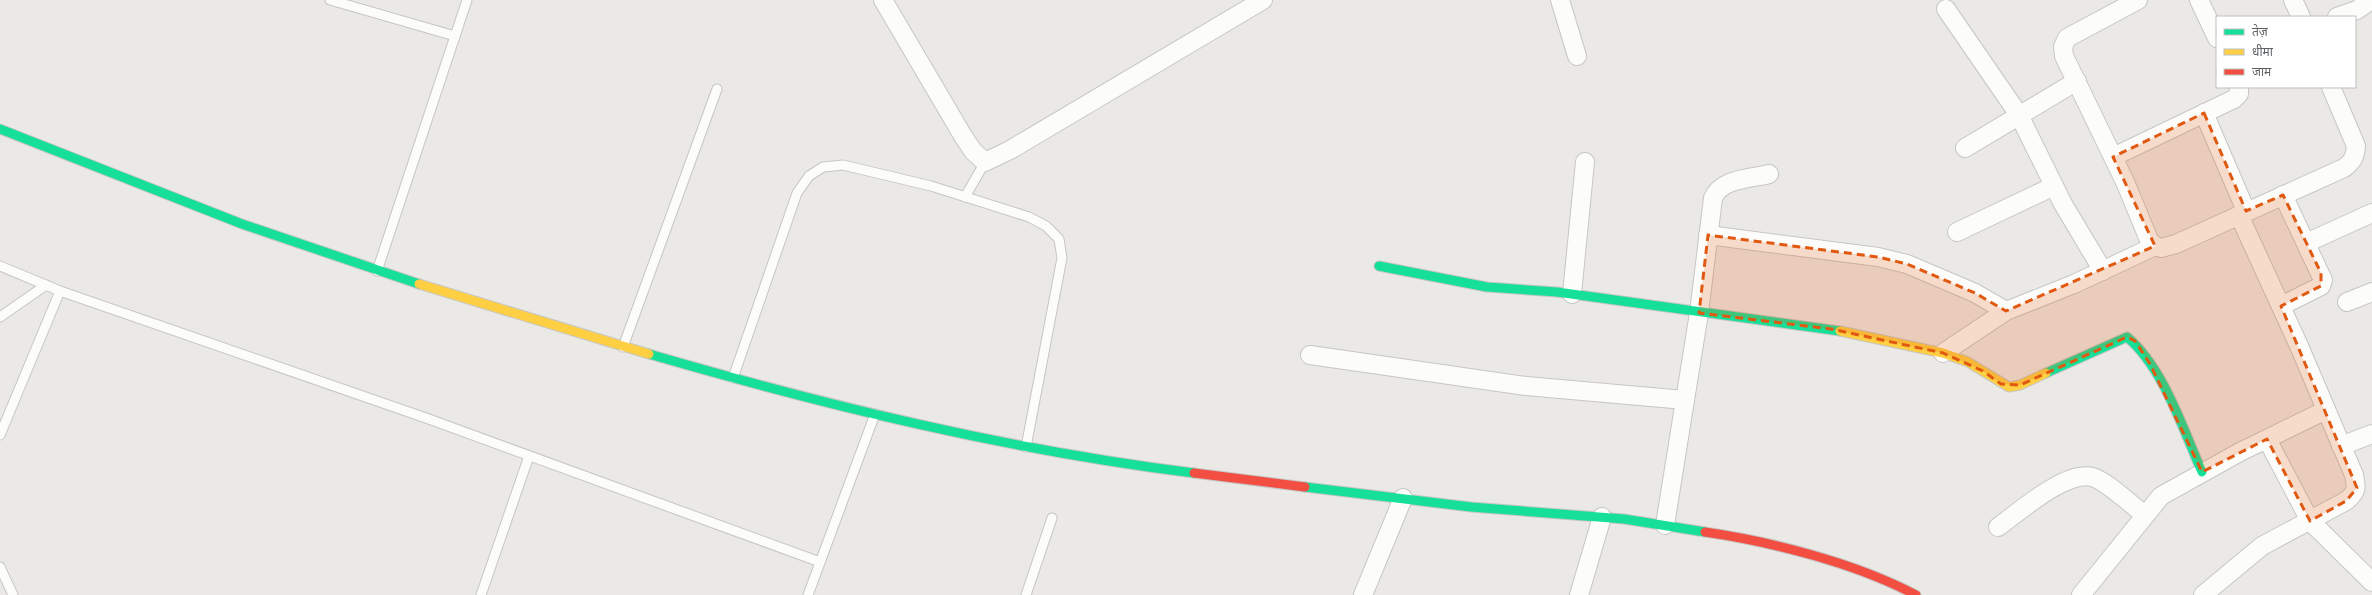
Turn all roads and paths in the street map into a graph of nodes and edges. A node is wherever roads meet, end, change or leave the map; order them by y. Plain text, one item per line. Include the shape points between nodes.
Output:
1 (330, 0) edge
2 (467, 0) edge
3 (883, 0) edge
4 (1263, 0) edge
5 (1560, 0) edge
6 (2138, 0) edge
7 (2199, 0) edge
8 (2293, 0) edge
9 (2371, 0) edge
10 (1946, 9) dead end
11 (2301, 16) edge
12 (2340, 16) edge
13 (455, 36) junction
14 (2216, 36) edge
15 (1577, 56) dead end
16 (2076, 81) junction
17 (2240, 88) edge
18 (2331, 88) edge
19 (717, 89) dead end
20 (2204, 113) junction
21 (2019, 116) junction
22 (0, 129) edge
23 (1964, 148) dead end
24 (2113, 157) junction
25 (985, 162) junction
26 (1585, 162) dead end
27 (1769, 174) dead end
28 (2054, 186) junction
29 (2283, 195) junction
30 (965, 197) junction
31 (2242, 213) junction
32 (2372, 213) edge
33 (1957, 232) dead end
34 (1708, 235) junction
35 (2306, 243) junction
36 (2155, 246) junction
37 (0, 266) edge
38 (1379, 266) dead end
39 (376, 270) junction
40 (2103, 271) junction
41 (46, 284) junction
42 (60, 290) junction
43 (2372, 292) edge
44 (1572, 294) junction
45 (2347, 302) dead end
46 (2281, 306) junction
47 (2006, 311) junction
48 (1699, 313) junction
49 (0, 317) edge
50 (623, 347) junction
51 (1943, 353) junction
52 (1310, 355) dead end
53 (733, 378) junction
54 (1685, 400) junction
55 (2326, 410) junction
56 (875, 414) junction
57 (2372, 434) edge
58 (0, 435) edge
59 (2267, 439) junction
60 (1026, 446) junction
61 (2341, 446) junction
62 (529, 456) junction
63 (2202, 472) junction
64 (1403, 498) junction
65 (2145, 515) junction
66 (1602, 517) junction
67 (1052, 518) dead end
68 (2310, 521) junction
69 (1665, 525) junction
70 (1998, 527) dead end
71 (820, 562) junction
72 (0, 567) edge
73 (2372, 582) edge
74 (1910, 594) edge
75 (13, 595) edge
76 (481, 595) edge
77 (808, 595) edge
78 (1026, 595) edge
79 (1363, 595) edge
80 (1579, 595) edge
81 (2081, 595) edge
82 (2202, 595) edge

1 - 13 lane
2 - 13 lane
3 - 25 street via 973,152
4 - 25 street via 1010,150
5 - 15 street
6 - 16 street via 2066,38 2064,56
7 - 14 street
8 - 11 street
9 - 12 street via 2357,10
10 - 21 street
13 - 39 lane
16 - 21 street
16 - 24 street
17 - 20 street via 2240,94 2234,99
18 - 29 street via 2356,146 2355,156 2344,168
19 - 50 lane
20 - 24 street
20 - 31 street
21 - 23 street
21 - 28 street
22 - 39 street via 165,195 308,248
24 - 36 street via 2149,240
25 - 30 lane
26 - 44 street
27 - 34 street via 1720,186 1713,198
28 - 33 street
28 - 40 street
29 - 31 street
29 - 35 street
30 - 53 lane via 931,186 843,165 823,167 809,176 797,193
30 - 60 lane via 1029,217 1046,226 1059,239 1062,258
31 - 36 street via 2176,244 2161,248
31 - 46 street
32 - 35 street
34 - 47 street via 1878,257 1907,264 1975,293
34 - 48 street
35 - 46 street via 2321,273 2321,286
36 - 40 street
37 - 41 lane
38 - 44 street via 1487,287
39 - 50 street
40 - 47 street
41 - 42 lane
41 - 49 lane
42 - 58 lane
42 - 62 lane
43 - 45 street
44 - 48 street
46 - 55 street
47 - 51 street
48 - 51 street via 1830,329
48 - 54 street
50 - 53 street
51 - 63 street via 1968,362 2009,387 2020,385 2127,337 2135,341 2150,364
52 - 54 street via 1526,386
53 - 56 street
54 - 69 street
55 - 59 street
55 - 61 street
56 - 60 street
56 - 71 lane
57 - 61 street
59 - 63 street
59 - 68 street
60 - 64 street via 1138,466
61 - 68 street via 2357,488 2354,495 2346,501
62 - 71 lane
62 - 76 lane
63 - 65 street via 2161,496
64 - 66 street via 1471,507
64 - 79 street
65 - 70 street via 2101,482 2092,477 2078,476 2065,481
65 - 81 street
66 - 69 street
66 - 80 street
67 - 78 lane
68 - 73 street
68 - 82 street via 2262,546
69 - 74 street via 1732,536 1842,564
71 - 77 lane
72 - 75 lane

